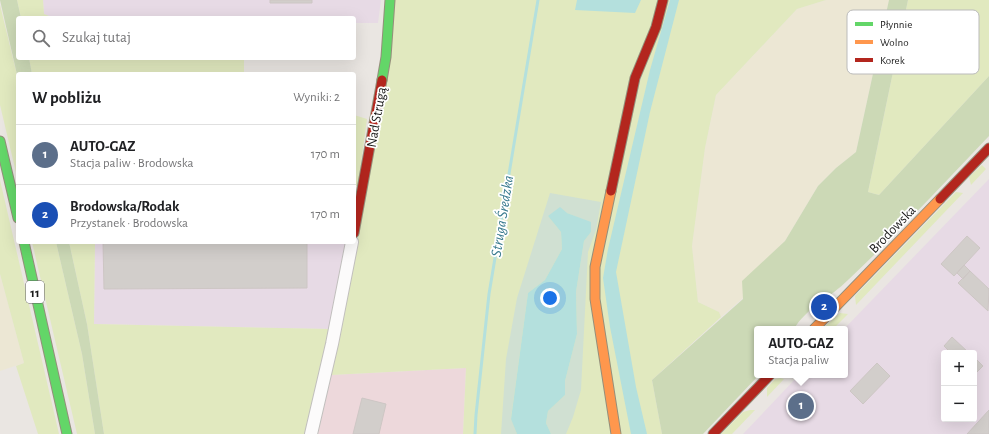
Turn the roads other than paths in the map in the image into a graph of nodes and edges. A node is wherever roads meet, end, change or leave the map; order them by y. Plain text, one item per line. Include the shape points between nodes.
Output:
1 (390, 0) edge
2 (663, 0) edge
3 (0, 141) edge
4 (989, 148) edge
5 (16, 209) edge
6 (356, 222) edge
7 (24, 244) edge
8 (352, 244) edge
9 (817, 326) edge
10 (767, 378) edge
11 (67, 434) edge
12 (311, 434) edge
13 (616, 434) edge
14 (713, 434) edge

1 - 6 main road, Nad Strugą via 386,57
2 - 13 main road via 656,27 635,78 595,267 596,299
3 - 5 main road
4 - 9 main road, Brodowska
7 - 11 main road, 11
8 - 12 street
10 - 14 main road

